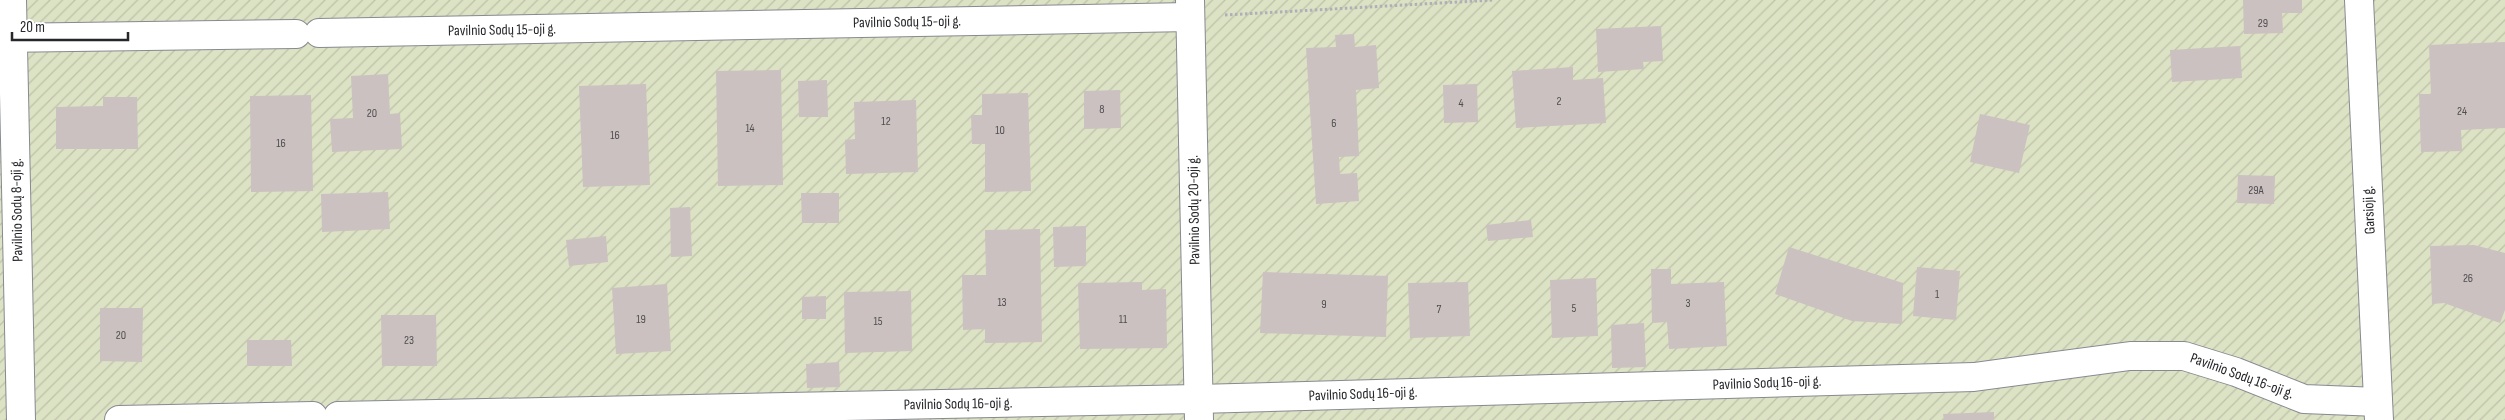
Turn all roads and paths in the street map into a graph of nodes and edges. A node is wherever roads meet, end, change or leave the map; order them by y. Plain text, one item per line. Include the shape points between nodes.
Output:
1 (12, 0) edge
2 (1494, 0) edge
3 (2359, 0) edge
4 (1190, 8) edge
5 (6, 38) edge
6 (1199, 410) edge
7 (2378, 411) edge
8 (21, 420) edge
9 (120, 420) edge

1 - 5 street, Pavilnio Sodų 8-oji g.
2 - 4 path
3 - 7 street, Garsioji g.
4 - 5 street, Pavilnio Sodų 15-oji g. via 307,33
4 - 6 street, Pavilnio Sodų 20-oji g.
5 - 8 street, Pavilnio Sodų 8-oji g.
6 - 7 street, Pavilnio Sodų 16-oji g. via 1974,377 2130,356 2184,356 2304,399
6 - 9 street, Pavilnio Sodų 16-oji g.

